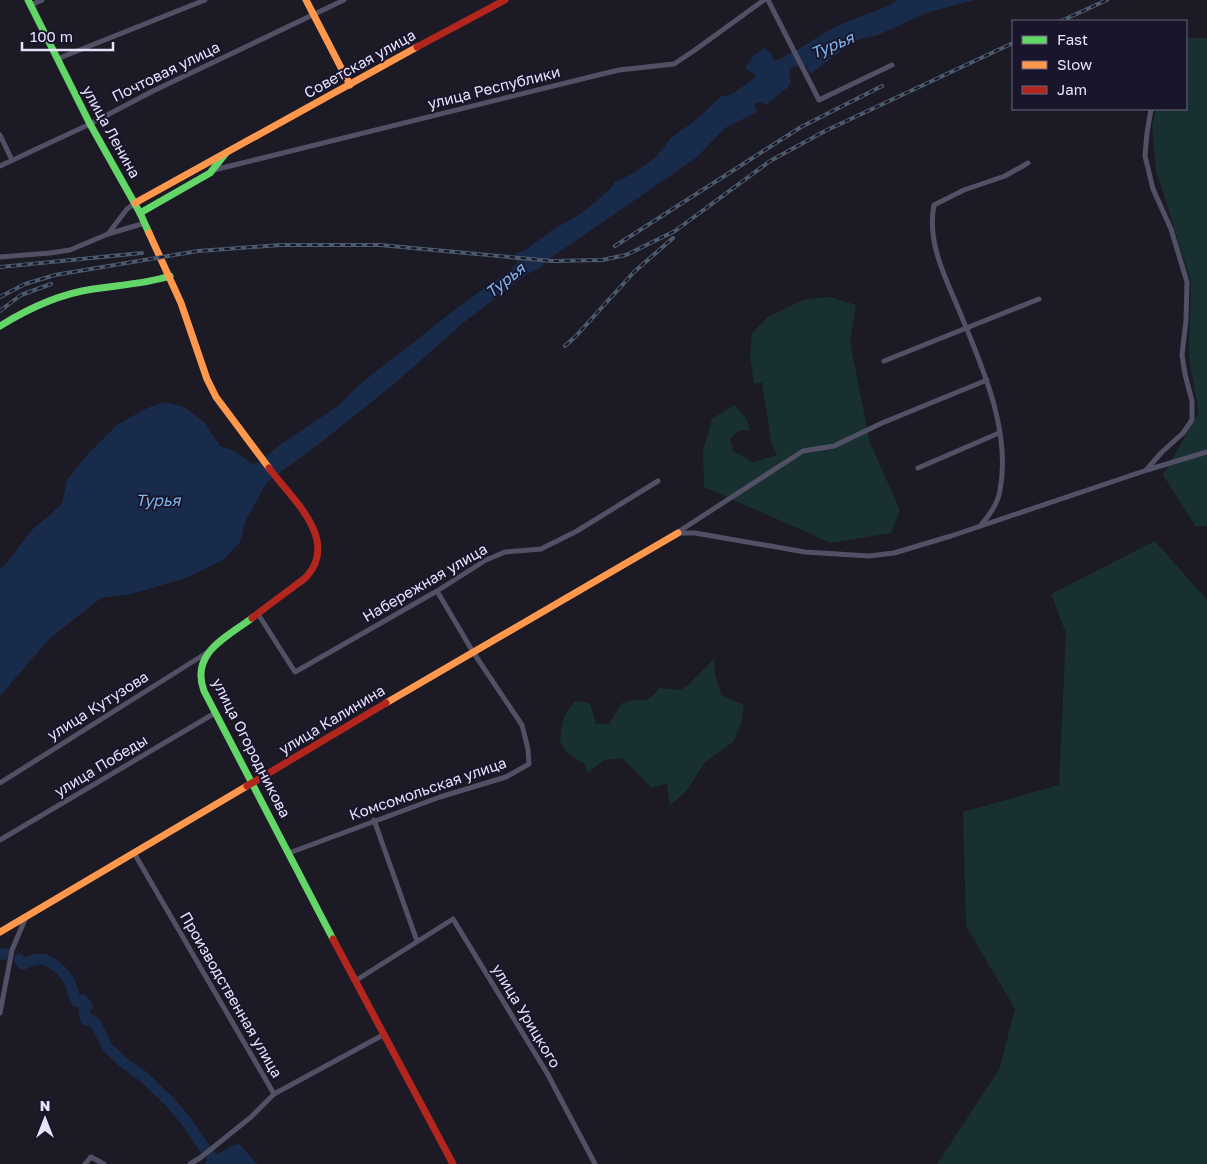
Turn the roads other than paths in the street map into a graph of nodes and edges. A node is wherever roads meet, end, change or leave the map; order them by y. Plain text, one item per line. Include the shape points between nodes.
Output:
1 (42, 0) edge
2 (205, 0) edge
3 (306, 0) edge
4 (344, 0) edge
5 (505, 0) edge
6 (764, 0) edge
7 (768, 0) edge
8 (30, 2) edge
9 (312, 14) junction
10 (57, 59) junction
11 (892, 66) dead end
12 (350, 85) junction
13 (1151, 110) edge
14 (90, 124) junction
15 (0, 134) edge
16 (228, 151) junction
17 (12, 160) junction
18 (1028, 162) dead end
19 (0, 166) edge
20 (214, 170) junction
21 (135, 203) junction
22 (140, 213) junction
23 (145, 222) junction
24 (108, 234) junction
25 (0, 257) edge
26 (170, 276) junction
27 (1039, 299) dead end
28 (0, 326) edge
29 (966, 328) junction
30 (884, 361) dead end
31 (987, 380) junction
32 (999, 433) junction
33 (1207, 452) edge
34 (918, 468) dead end
35 (1146, 470) junction
36 (658, 481) dead end
37 (979, 526) junction
38 (678, 533) junction
39 (437, 591) junction
40 (258, 614) junction
41 (209, 651) junction
42 (473, 652) junction
43 (215, 713) junction
44 (0, 783) edge
45 (253, 783) junction
46 (374, 820) junction
47 (0, 840) edge
48 (134, 853) junction
49 (289, 853) junction
50 (28, 915) junction
51 (0, 932) edge
52 (417, 941) junction
53 (355, 981) junction
54 (0, 1013) edge
55 (383, 1035) junction
56 (274, 1094) junction
57 (86, 1164) edge
58 (104, 1164) edge
59 (190, 1164) edge
60 (453, 1164) edge
61 (595, 1164) edge

1 - 8 street
2 - 10 street
3 - 9 street
4 - 9 street, Почтовая улица
5 - 12 street, Советская улица
6 - 20 street, улица Республики via 674,64 598,75
7 - 11 street via 818,100
8 - 10 street, улица Ленина
9 - 12 street
9 - 14 street, Почтовая улица
10 - 14 street, улица Ленина
12 - 16 street, Советская улица
13 - 35 street via 1145,156 1153,189 1171,229 1187,282 1182,355 1192,420 1184,433
14 - 17 street, Почтовая улица
14 - 21 street, улица Ленина
15 - 17 street
16 - 20 street, Советская улица
16 - 21 street, Советская улица
17 - 19 street, Почтовая улица
18 - 29 street via 1005,176 964,190 934,205 931,217 940,265
20 - 22 street, Советская улица
21 - 22 street, улица Ленина
21 - 24 street
22 - 23 street, улица Ленина
23 - 24 street
23 - 26 street, улица Ленина
24 - 25 street via 70,250
26 - 28 street via 151,282 62,295 42,302
26 - 40 street via 216,397 310,521 317,535 319,550 307,576
27 - 29 street
29 - 30 street
29 - 31 street
31 - 32 street
31 - 38 street via 834,446 803,451
32 - 34 street
32 - 37 street via 1000,491 990,515
33 - 35 street
35 - 37 street
36 - 39 street, Набережная улица via 541,550 505,552 486,560
37 - 38 street via 894,553 869,556 806,552
38 - 42 street, улица Калинина
39 - 40 street, Набережная улица via 295,672
39 - 42 street, Комсомольская улица
40 - 41 street
41 - 43 street, улица Огородникова via 200,669 200,680
41 - 44 street, улица Кутузова
42 - 45 street, улица Калинина
42 - 46 street, Комсомольская улица via 522,725 529,764 506,777
43 - 45 street, улица Огородникова
43 - 47 street, улица Победы
45 - 48 street, улица Калинина
45 - 49 street, улица Огородникова
46 - 49 street, Комсомольская улица
46 - 52 street
48 - 50 street, улица Калинина
48 - 56 street, Производственная улица
49 - 53 street, улица Огородникова
50 - 51 street, улица Калинина
50 - 54 street via 12,950
52 - 53 street, улица Урицкого
52 - 61 street, улица Урицкого via 453,919 547,1073
53 - 55 street, улица Огородникова
55 - 56 street, Производственная улица
55 - 60 street, улица Огородникова
56 - 59 street via 252,1117
57 - 58 street via 91,1157

